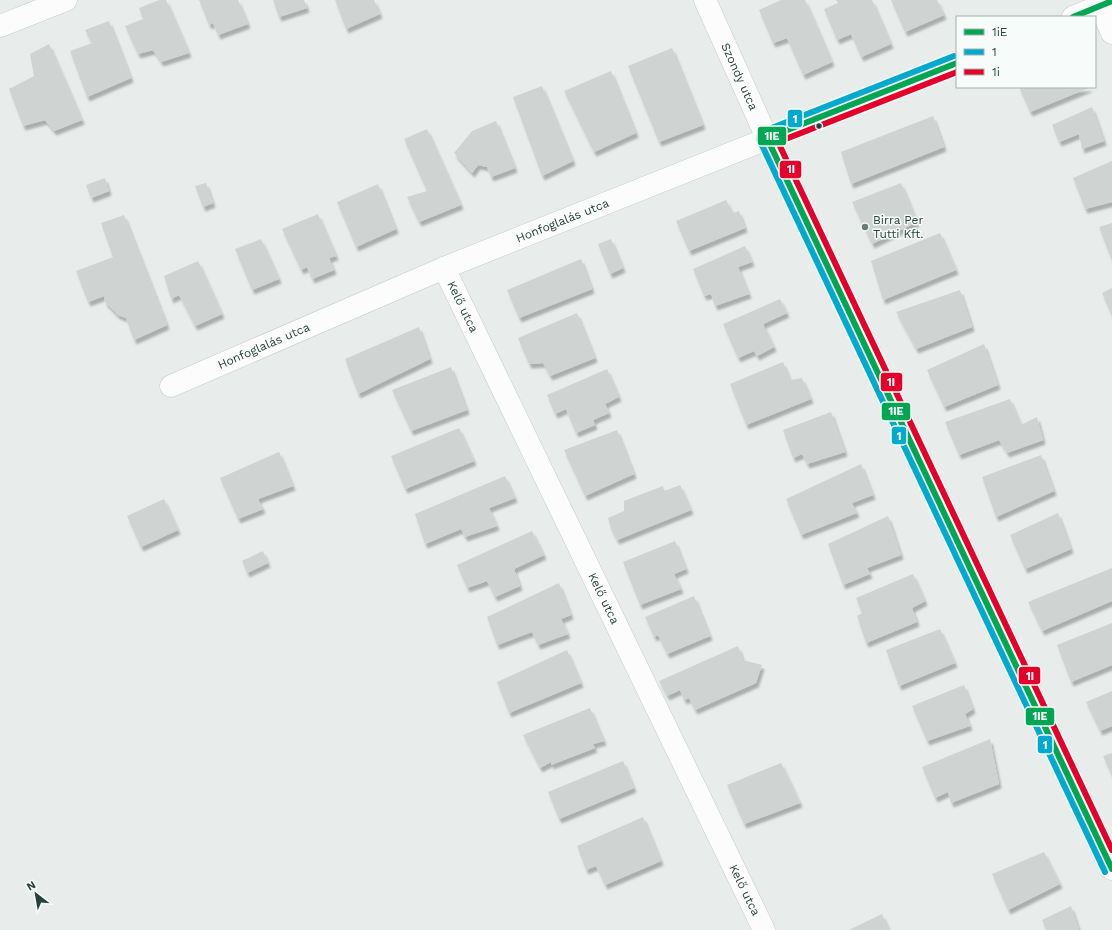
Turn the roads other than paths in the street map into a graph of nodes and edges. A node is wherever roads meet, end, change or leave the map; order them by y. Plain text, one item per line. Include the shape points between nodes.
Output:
1 (66, 0) edge
2 (705, 0) edge
3 (1106, 4) edge
4 (1076, 16) edge
5 (0, 26) edge
6 (1112, 34) edge
7 (956, 63) edge
8 (767, 138) junction
9 (444, 268) junction
10 (171, 386) dead end
11 (1112, 869) edge
12 (764, 930) edge

1 - 5 street
2 - 8 street, Szondy utca
3 - 4 street
3 - 6 street
7 - 8 street, Honfoglalás utca
8 - 9 street, Honfoglalás utca
8 - 11 street, Szondy utca
9 - 10 street, Honfoglalás utca
9 - 12 street, Kelő utca

